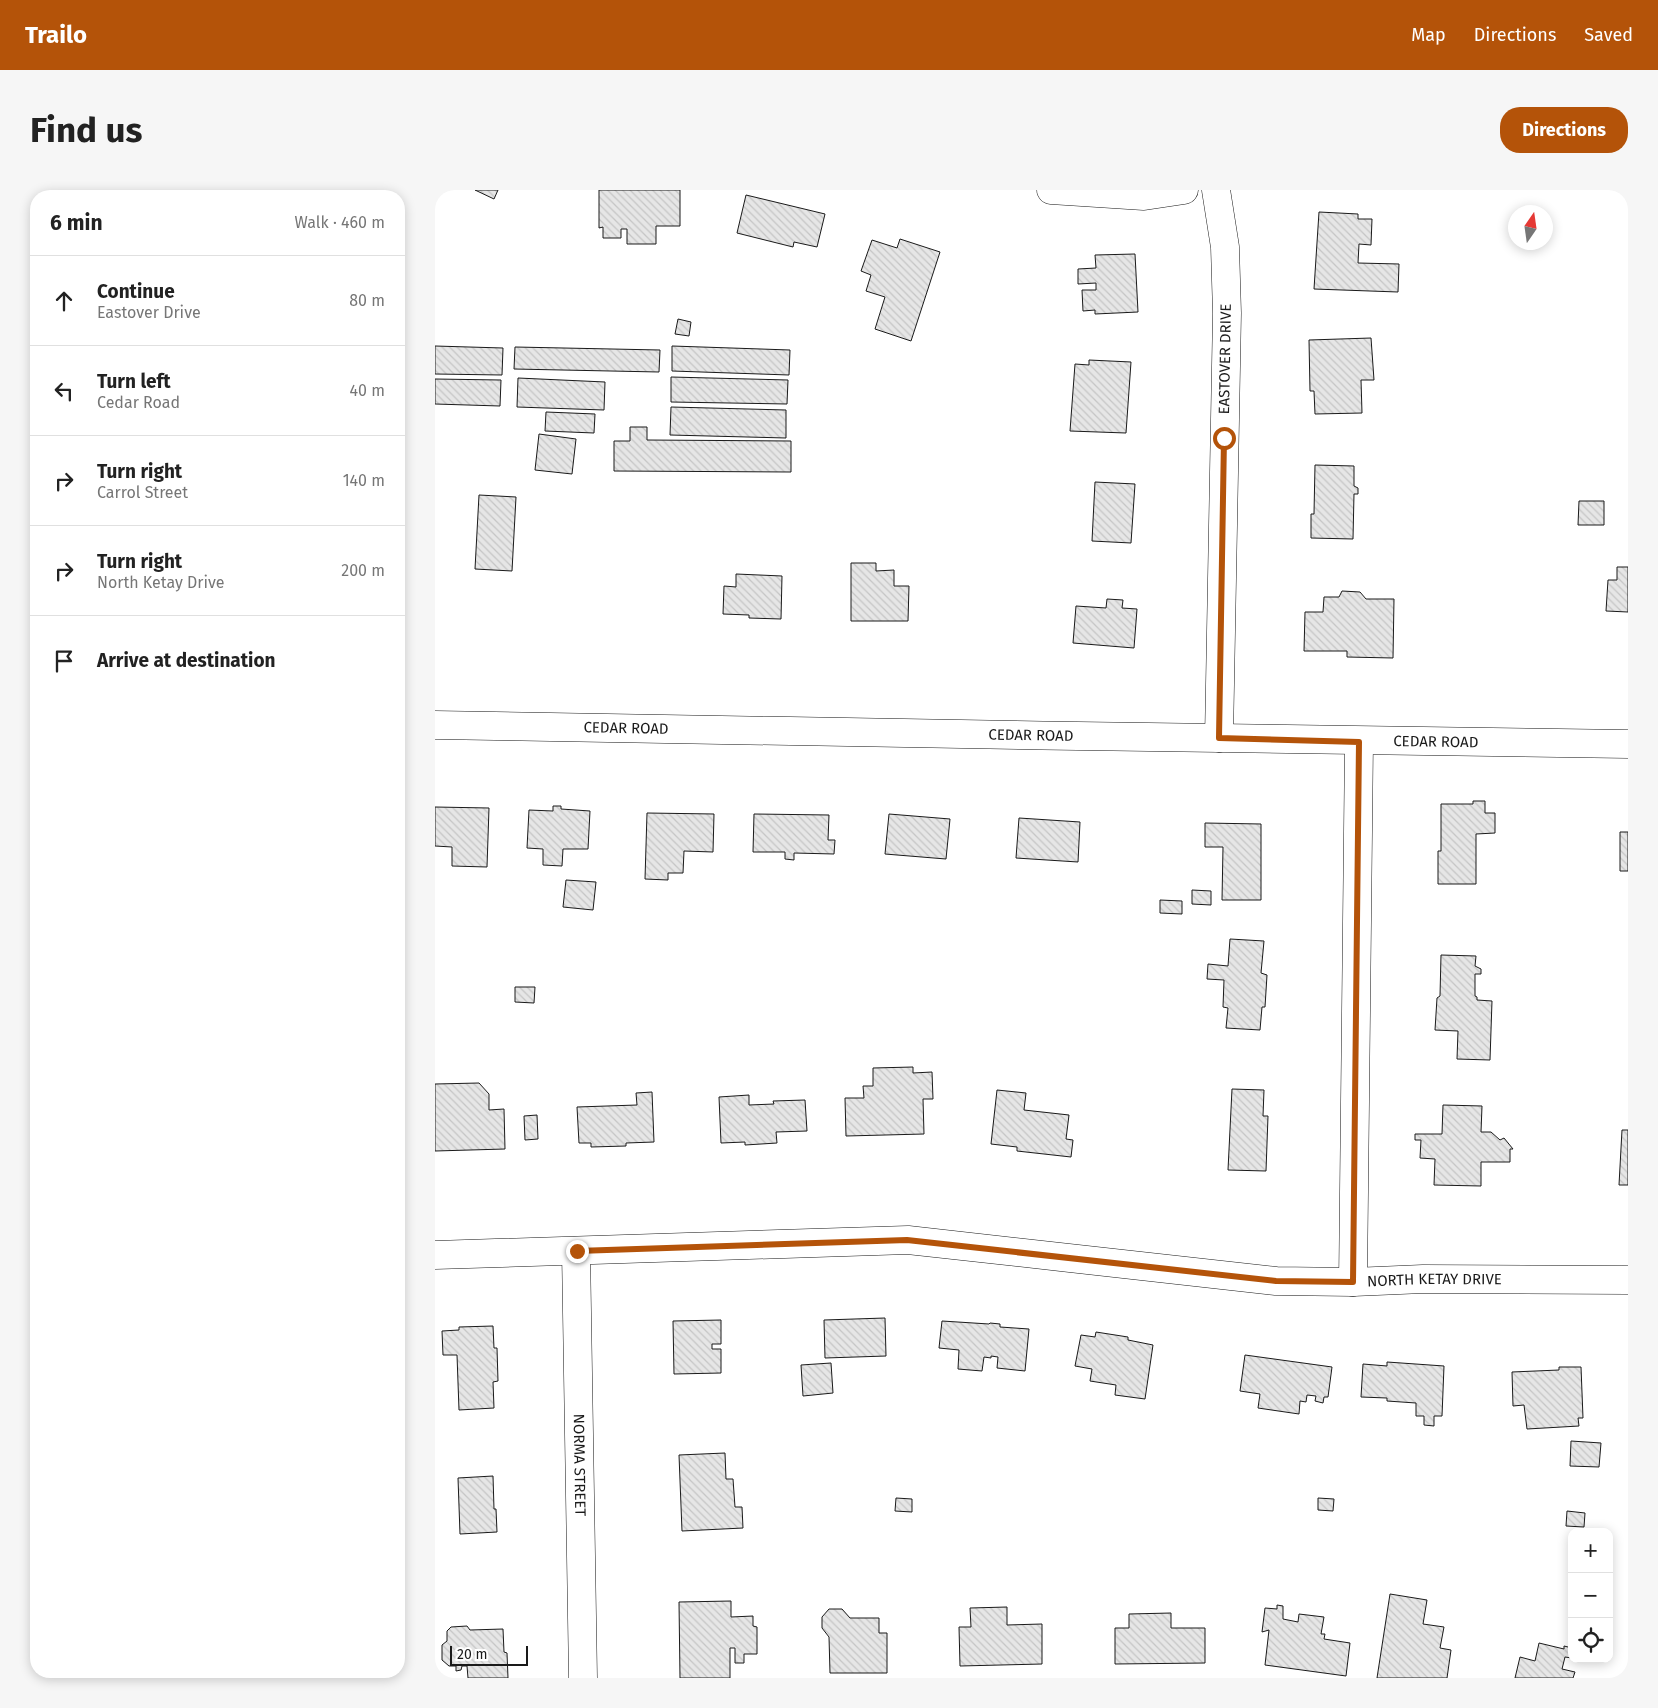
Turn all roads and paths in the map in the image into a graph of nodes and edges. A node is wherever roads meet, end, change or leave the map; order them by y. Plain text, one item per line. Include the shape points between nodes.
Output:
1 (1051, 190) edge
2 (1184, 190) edge
3 (1216, 190) edge
4 (435, 725) edge
5 (1219, 738) junction
6 (1359, 742) junction
7 (1628, 744) edge
8 (577, 1251) junction
9 (435, 1255) edge
10 (1628, 1280) edge
11 (1353, 1282) junction
12 (583, 1678) edge

1 - 2 street via 1144,196
3 - 5 street, EASTOVER DRIVE via 1225,247 1227,313
4 - 5 street, CEDAR ROAD
5 - 6 street, CEDAR ROAD
6 - 7 street, CEDAR ROAD
6 - 11 street
8 - 9 street, NORTH KETAY DRIVE
8 - 11 street, NORTH KETAY DRIVE via 907,1240 1276,1281
8 - 12 street, NORMA STREET
10 - 11 street, NORTH KETAY DRIVE

